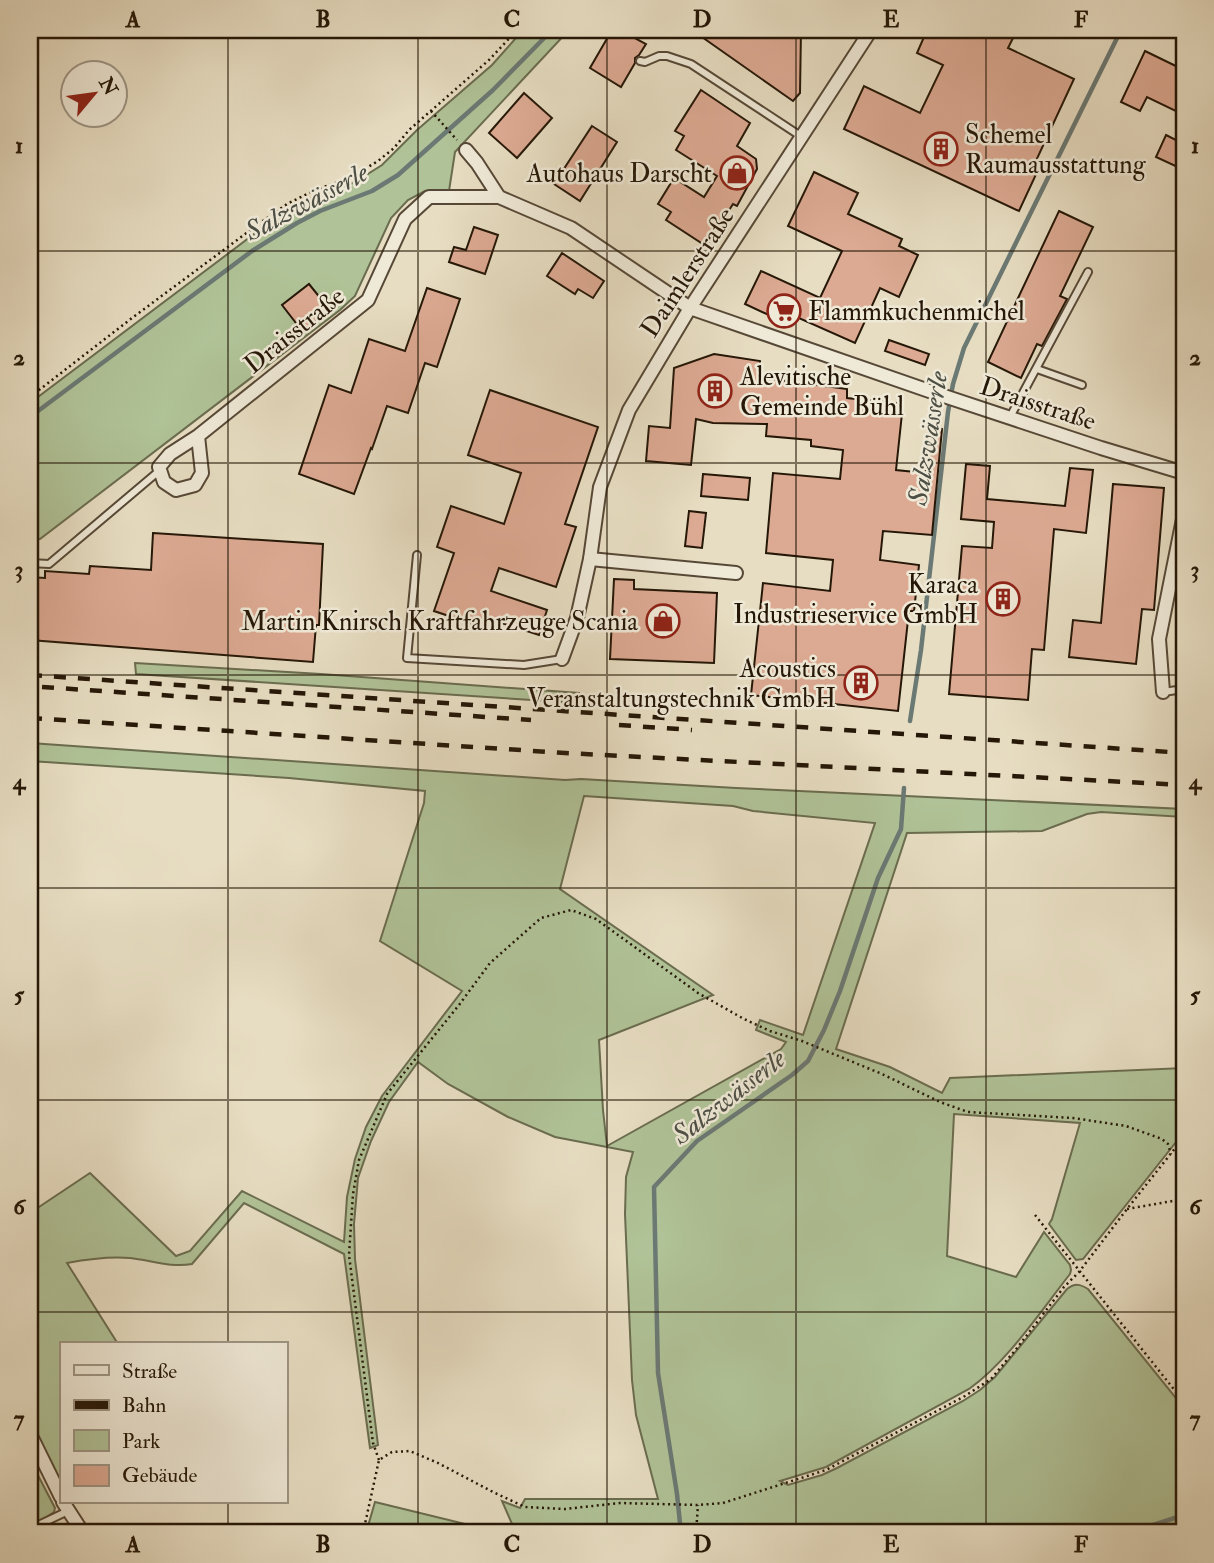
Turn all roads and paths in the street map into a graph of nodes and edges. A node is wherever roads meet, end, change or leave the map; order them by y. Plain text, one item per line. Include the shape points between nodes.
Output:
1 (517, 30) edge
2 (871, 30) edge
3 (640, 61) dead end
4 (432, 113) junction
5 (802, 137) junction
6 (466, 150) joint
7 (499, 197) junction
8 (1088, 272) dead end
9 (690, 308) junction
10 (1037, 369) junction
11 (1082, 385) dead end
12 (30, 397) edge
13 (1010, 418) junction
14 (198, 436) junction
15 (160, 470) junction
16 (1184, 473) edge
17 (1184, 514) edge
18 (417, 555) dead end
19 (590, 559) junction
20 (30, 563) edge
21 (736, 573) dead end
22 (562, 659) joint
23 (1184, 689) edge
24 (1163, 692) joint
25 (1184, 1137) edge
26 (1171, 1154) junction
27 (1184, 1199) edge
28 (1126, 1209) junction
29 (1035, 1215) dead end
30 (1079, 1272) junction
31 (1184, 1402) edge
32 (30, 1434) edge
33 (379, 1460) junction
34 (60, 1495) edge
35 (63, 1504) edge
36 (65, 1504) edge
37 (698, 1505) junction
38 (30, 1529) edge
39 (83, 1533) edge
40 (363, 1533) edge
41 (696, 1533) edge

1 - 4 path
2 - 5 street, Daimlerstraße
3 - 5 lane via 667,56 691,64
4 - 6 path
4 - 12 path via 378,161 350,178 296,199 260,222
5 - 9 street, Daimlerstraße
6 - 7 street
7 - 9 street, Draisstraße via 571,228
7 - 14 street, Draisstraße via 429,197 405,219 368,300
8 - 10 lane
9 - 13 street, Draisstraße
9 - 19 street, Daimlerstraße via 629,410 600,487
10 - 11 lane
10 - 13 lane
13 - 16 street, Draisstraße
14 - 15 street, Draisstraße via 170,453
14 - 15 street via 202,473 195,485 176,491 164,482
15 - 20 lane via 49,564
17 - 24 street via 1159,639
18 - 22 lane via 407,658 524,665
19 - 21 street
19 - 22 street, Daimlerstraße
23 - 24 lane
25 - 26 path
26 - 28 path
26 - 33 path via 1162,1139 1126,1126 968,1112 940,1102 883,1073 744,1019 698,993 596,919 571,910 541,918 490,962 387,1094 359,1160 349,1255
27 - 28 path
28 - 30 path
29 - 30 path
30 - 31 path
30 - 37 path via 990,1379 965,1396 826,1470 723,1503
32 - 34 street
33 - 37 path via 392,1452 410,1451 525,1507
33 - 40 path
35 - 38 lane
36 - 39 street
37 - 41 path

